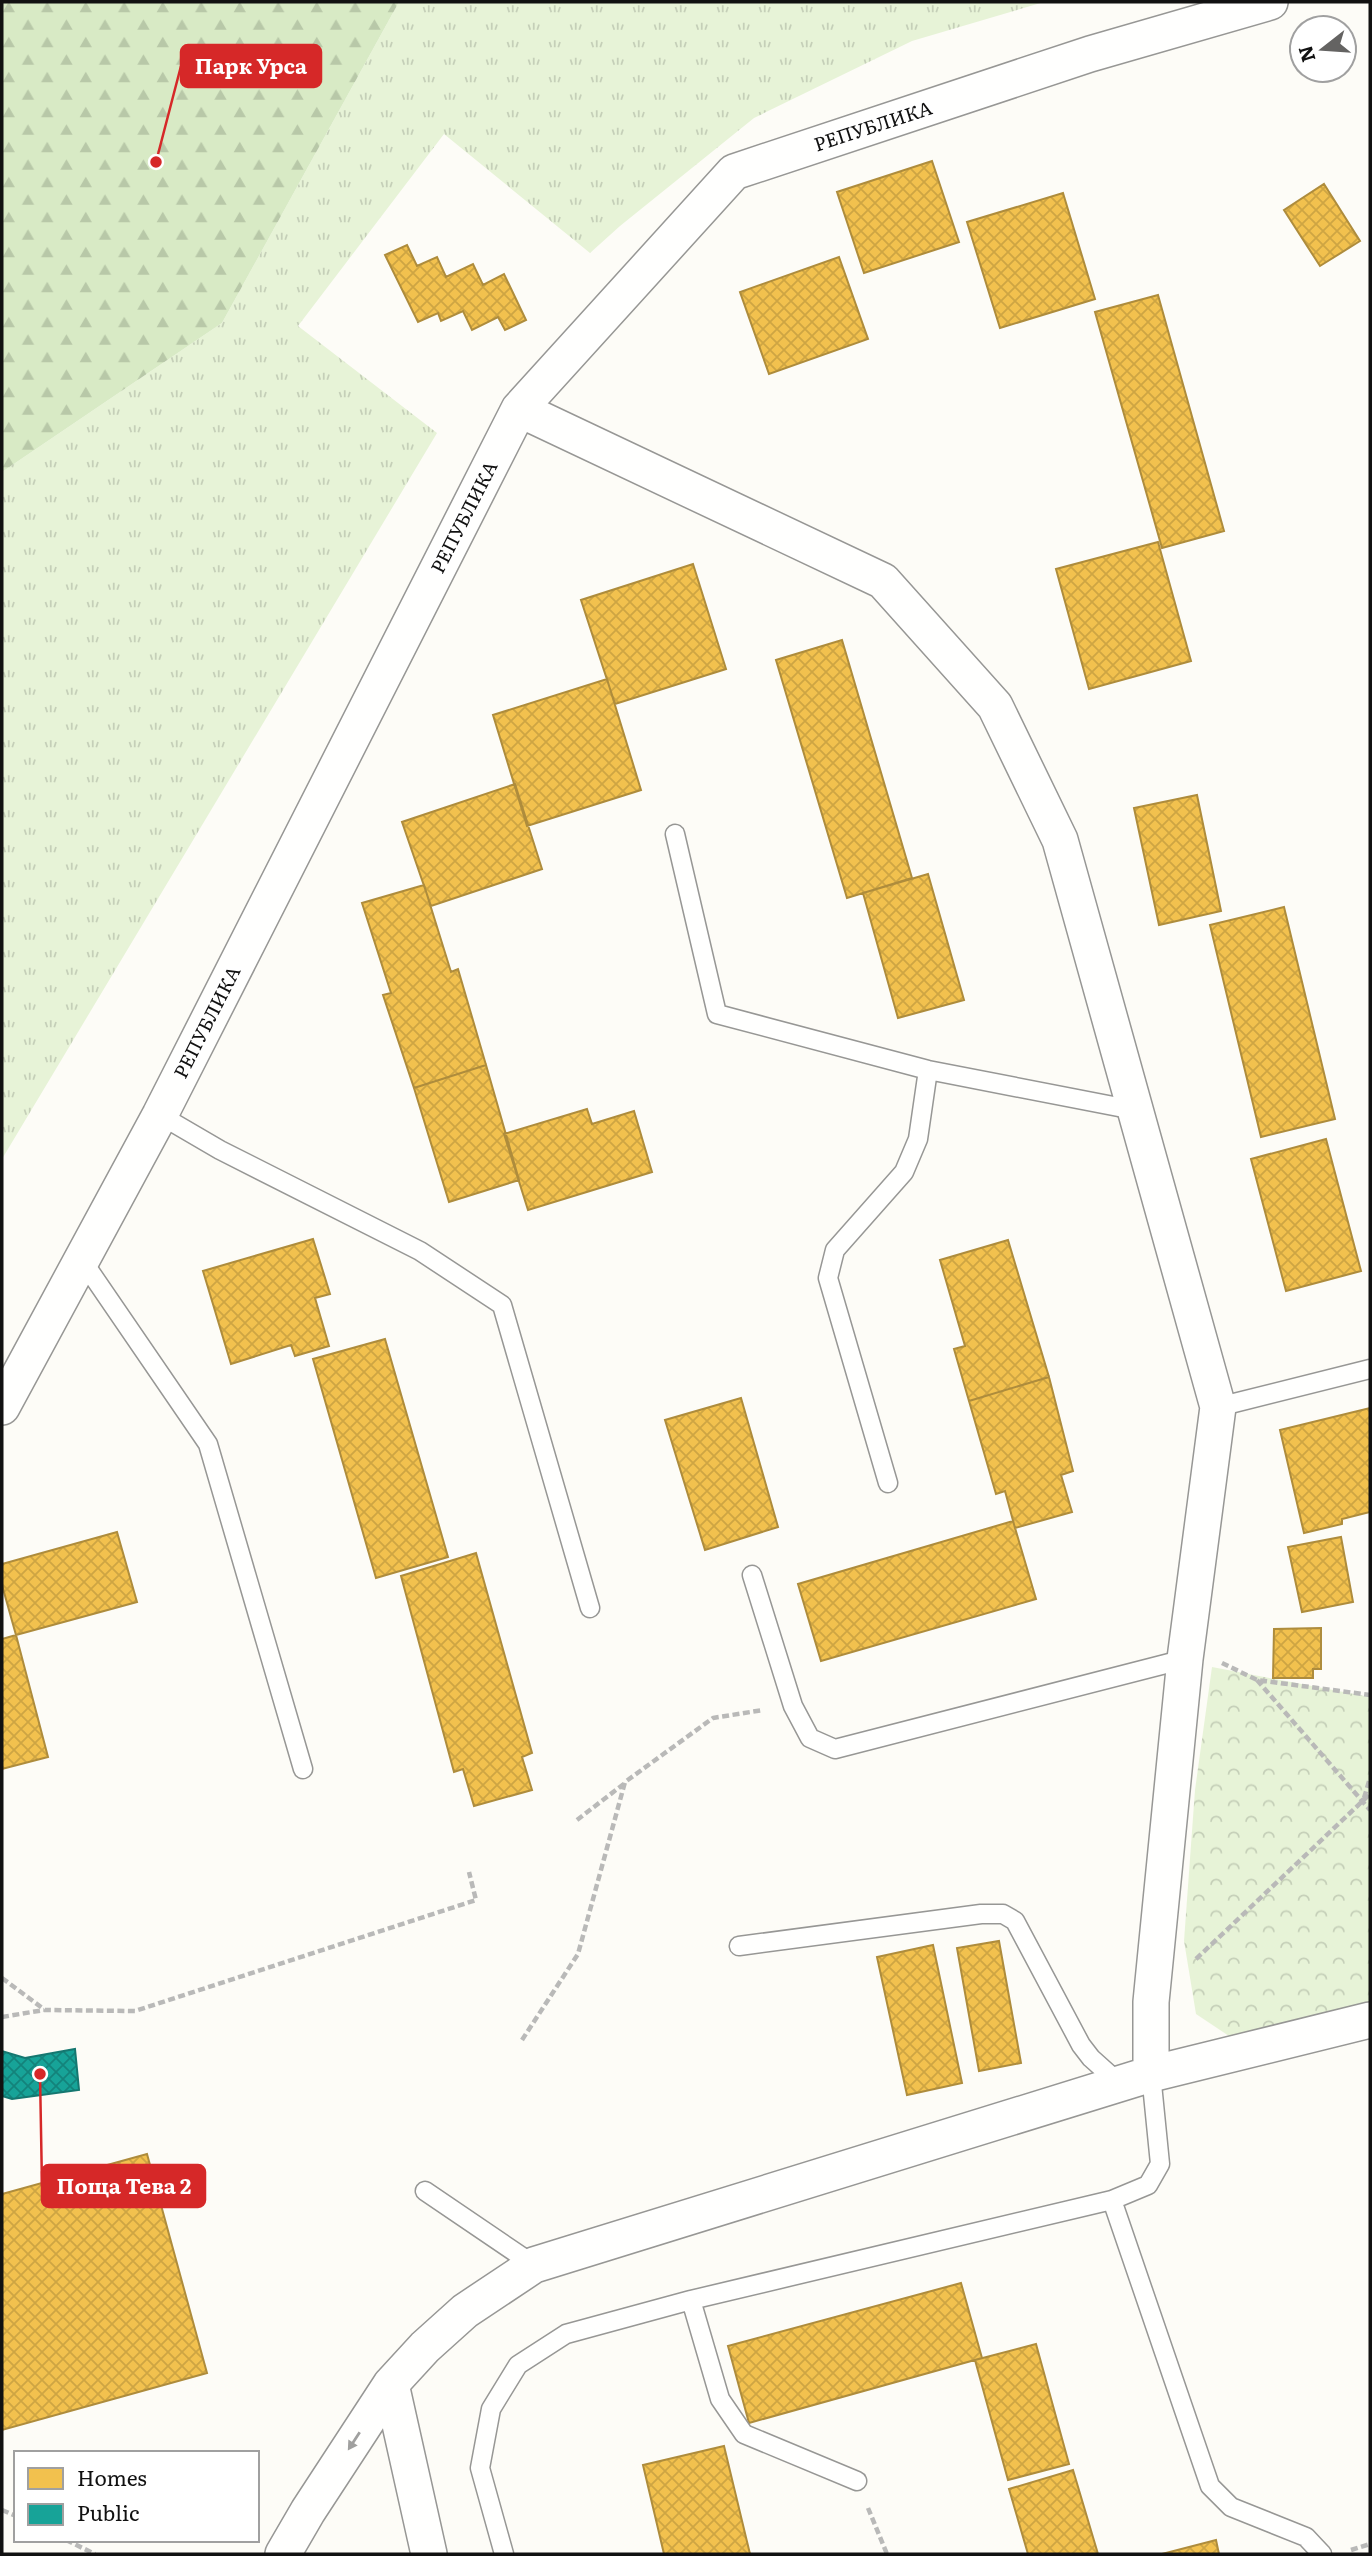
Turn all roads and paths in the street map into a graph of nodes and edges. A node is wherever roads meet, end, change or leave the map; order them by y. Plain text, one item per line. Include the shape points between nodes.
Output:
1 (1270, 2) edge
2 (519, 409) junction
3 (675, 834) dead end
4 (928, 1070) junction
5 (1133, 1110) junction
6 (160, 1115) junction
7 (82, 1261) junction
8 (1370, 1369) edge
9 (2, 1407) edge
10 (1218, 1407) junction
11 (888, 1483) dead end
12 (752, 1575) dead end
13 (590, 1608) dead end
14 (1187, 1653) junction
15 (1257, 1680) junction
16 (1370, 1695) edge
17 (793, 1706) junction
18 (303, 1769) dead end
19 (1370, 1779) edge
20 (625, 1782) junction
21 (1370, 1794) edge
22 (1363, 1800) junction
23 (1370, 1810) edge
24 (576, 1820) dead end
25 (469, 1872) dead end
26 (739, 1946) dead end
27 (2, 1978) edge
28 (1151, 2002) junction
29 (45, 2010) junction
30 (2, 2017) edge
31 (1370, 2020) edge
32 (522, 2040) dead end
33 (1135, 2079) junction
34 (425, 2191) dead end
35 (1112, 2200) junction
36 (534, 2265) junction
37 (691, 2300) junction
38 (391, 2384) junction
39 (857, 2481) joint
40 (70, 2542) edge
41 (95, 2554) edge
42 (283, 2554) edge
43 (429, 2554) edge
44 (503, 2554) edge
45 (887, 2554) edge
46 (1322, 2554) edge

1 - 2 street, РЕПУБЛИКА via 1090,54 734,172
2 - 5 street via 883,581 995,706 1060,840
2 - 6 street, РЕПУБЛИКА
3 - 4 lane via 717,1014
4 - 5 lane
4 - 11 lane via 918,1139 904,1172 835,1250 828,1278
5 - 10 street
6 - 7 street, РЕПУБЛИКА
6 - 13 lane via 420,1251 502,1305
7 - 9 street, РЕПУБЛИКА
7 - 18 lane via 208,1444
8 - 10 lane
10 - 14 street
12 - 17 lane
14 - 15 path
14 - 17 lane via 835,1749 810,1738
14 - 28 street
15 - 16 path
15 - 22 path
17 - 20 path via 713,1718
19 - 22 path
20 - 24 path
20 - 32 path via 578,1954
21 - 22 path
22 - 23 path
22 - 28 path
25 - 29 path via 476,1900 135,2011
26 - 33 lane via 1003,1913 1015,1921 1091,2058
27 - 29 path
28 - 33 street
29 - 30 path
31 - 33 street
33 - 35 lane via 1160,2164 1147,2185
33 - 36 street
34 - 36 lane
35 - 37 lane
35 - 46 lane via 1210,2486 1231,2507 1306,2537
36 - 38 street via 465,2311
37 - 39 lane via 720,2399 744,2434
37 - 44 lane via 566,2334 518,2365 491,2409 480,2468
38 -> 42 street
38 - 43 street
39 - 45 path
40 - 41 path

